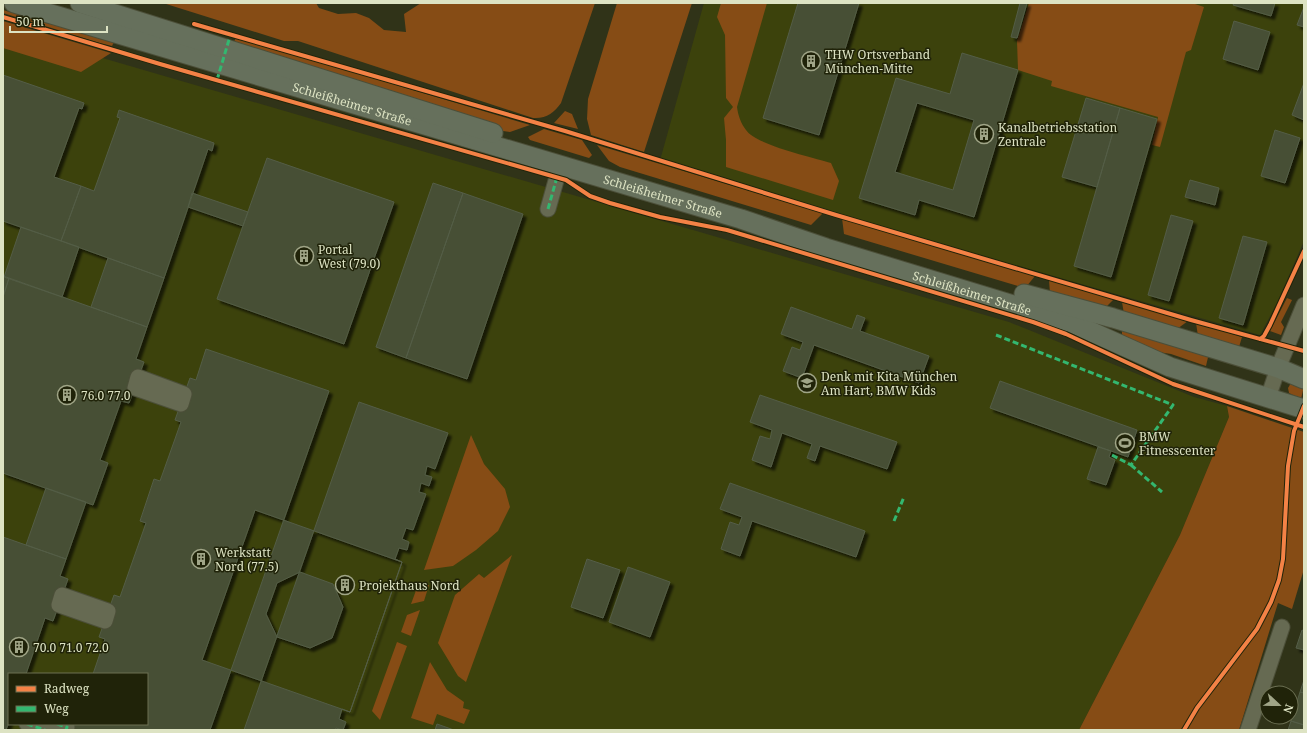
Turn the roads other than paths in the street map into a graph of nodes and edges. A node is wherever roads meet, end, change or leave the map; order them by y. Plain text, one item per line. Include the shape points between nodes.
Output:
1 (14, 3) edge
2 (80, 3) edge
3 (557, 177) dead end
4 (548, 209) dead end
5 (1304, 305) edge
6 (1278, 368) junction
7 (1304, 379) edge
8 (1268, 398) junction
9 (1304, 409) edge
10 (1282, 627) dead end
11 (30, 725) edge
12 (60, 725) edge
13 (44, 730) edge
14 (66, 730) edge
15 (1248, 730) edge

1 - 8 main road, Schleißheimer Straße via 733,217 826,248 1037,311 1072,323 1170,367
2 - 6 main road, Schleißheimer Straße via 830,236
3 - 4 street
5 - 6 street
6 - 7 main road, Schleißheimer Straße
6 - 8 street
8 - 9 main road, Schleißheimer Straße
10 - 15 street
11 - 13 street
12 - 14 street via 67,727

